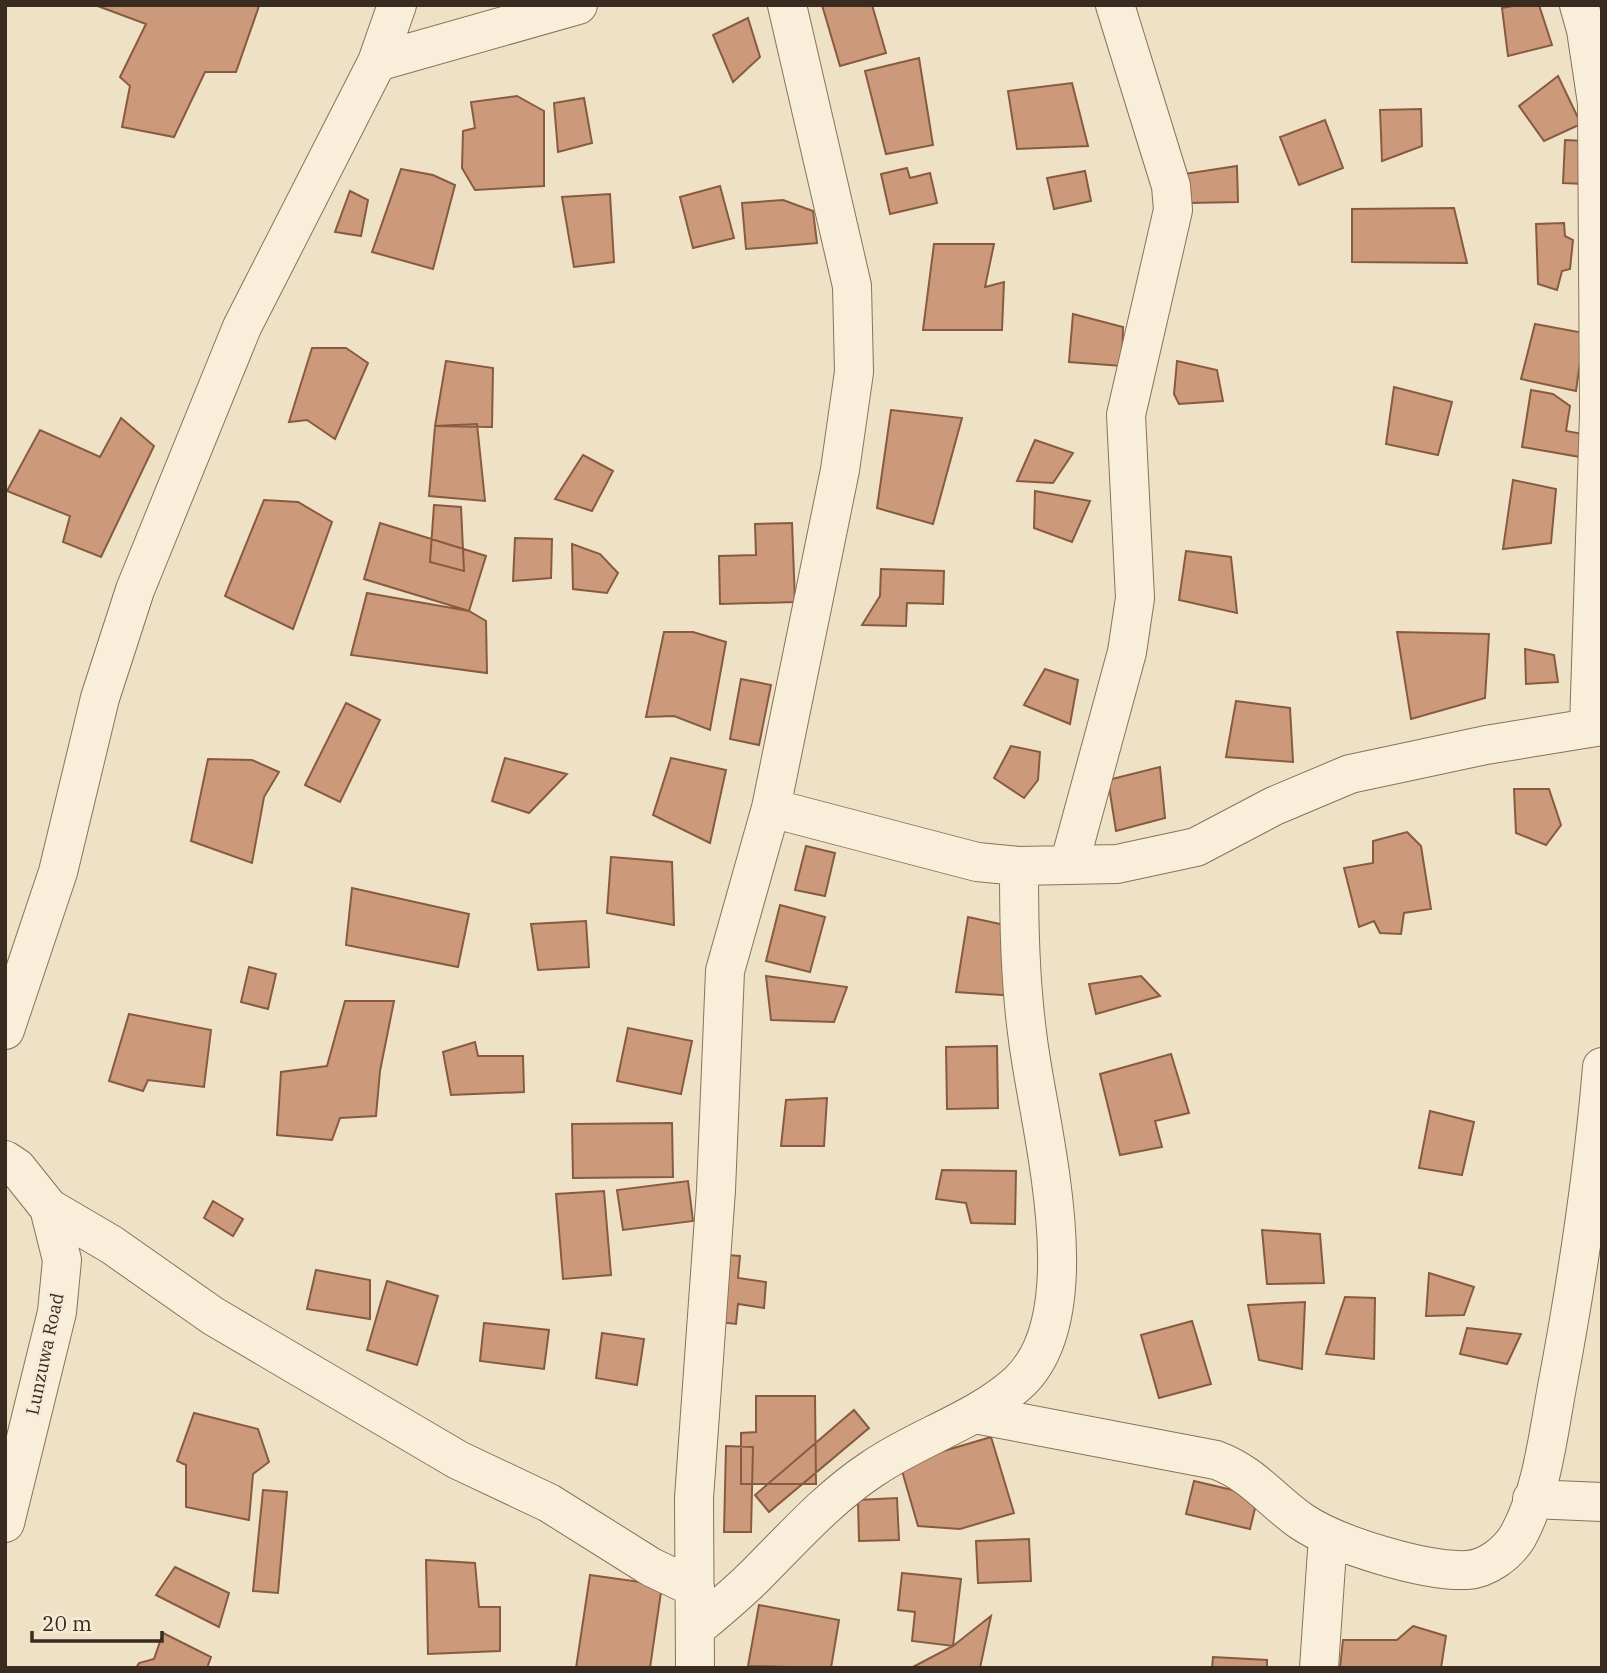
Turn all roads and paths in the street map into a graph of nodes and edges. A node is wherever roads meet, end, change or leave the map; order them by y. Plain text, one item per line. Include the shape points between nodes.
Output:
1 (397, 5) edge
2 (578, 5) edge
3 (787, 5) edge
4 (1115, 5) edge
5 (1579, 5) edge
6 (377, 62) junction
7 (1595, 726) edge
8 (771, 808) junction
9 (1069, 865) junction
10 (1019, 866) junction
11 (5, 1030) edge
12 (1602, 1068) edge
13 (5, 1160) edge
14 (49, 1208) junction
15 (975, 1414) junction
16 (1532, 1499) junction
17 (1602, 1502) edge
18 (5, 1523) edge
19 (1328, 1536) junction
20 (695, 1588) junction
21 (695, 1629) junction
22 (695, 1668) edge
23 (1318, 1668) edge

1 - 6 street
2 - 6 street
3 - 8 street via 852,285 854,372 840,470
4 - 9 street via 1171,186 1173,210 1126,415 1135,598 1127,652
5 - 7 street via 1597,103
6 - 11 street via 242,327 135,590 100,698 58,872
7 - 9 street via 1350,774 1196,846 1117,864
8 - 10 street via 977,862
8 - 20 street via 725,971 716,1190 694,1498
9 - 10 street
10 - 15 street via 1020,958 1028,1042 1044,1121 1057,1229 1054,1298 1048,1341 1019,1382
12 - 16 street via 1581,1259
13 - 14 street, Lunzuwa Road
14 - 18 street, Lunzuwa Road via 62,1260 57,1312
14 - 20 street via 112,1245 213,1316 458,1460 549,1503
15 - 19 street via 1216,1460 1239,1468 1300,1520
15 - 21 street via 871,1469
16 - 17 street
16 - 19 street via 1517,1537 1493,1563 1469,1570 1419,1565
19 - 23 street
20 - 21 street
21 - 22 street

